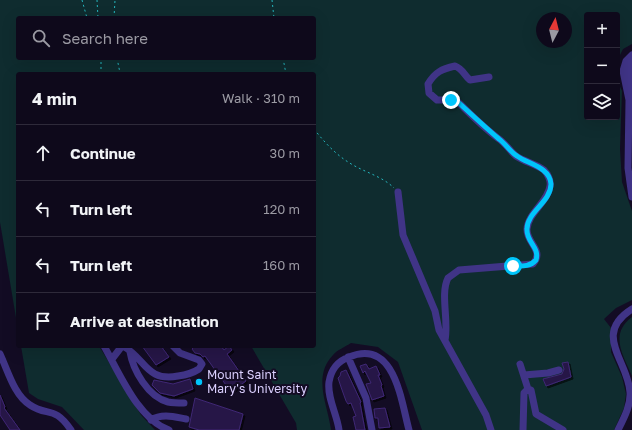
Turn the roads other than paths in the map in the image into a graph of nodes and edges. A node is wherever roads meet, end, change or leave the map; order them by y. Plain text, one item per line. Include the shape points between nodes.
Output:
1 (632, 55) edge
2 (632, 63) edge
3 (489, 77) dead end
4 (631, 95) edge
5 (398, 192) road end
6 (632, 197) edge
7 (632, 309) edge
8 (445, 340) junction
9 (105, 348) edge
10 (121, 348) edge
11 (125, 348) edge
12 (175, 348) edge
13 (130, 352) junction
14 (0, 354) edge
15 (348, 358) junction
16 (112, 359) junction
17 (520, 364) dead end
18 (559, 370) dead end
19 (524, 375) junction
20 (528, 389) junction
21 (184, 403) dead end
22 (186, 419) dead end
23 (151, 420) junction
24 (71, 430) edge
25 (169, 430) edge
26 (339, 430) edge
27 (372, 430) edge
28 (409, 430) edge
29 (491, 430) edge
30 (523, 430) edge
31 (563, 430) edge
32 (618, 430) edge

1 - 4 street via 626,61 623,71
2 - 4 street via 629,74
3 - 8 street via 470,80 455,66 441,70 433,76 428,84 429,93 437,100 458,102 515,155 544,170 551,184 549,193 528,224 528,236 537,256 533,264 459,270 448,278 445,289
4 - 6 street via 628,168
5 - 8 street via 403,235
7 - 32 street via 622,316 614,332 615,351 630,391 628,405
8 - 29 street via 486,415
9 - 16 street
10 - 16 street
11 - 13 street
12 - 13 street via 180,353 199,360 202,364 200,369 188,374 162,377 148,371
13 - 21 street via 132,365 139,378 152,392 164,400
14 - 24 street via 24,400 31,406 58,414
15 - 26 street via 337,365 329,380 329,394
15 - 27 street via 366,398
15 - 28 street via 359,353 367,354 383,360 392,369
16 - 23 street via 139,405
17 - 19 street
18 - 19 street
19 - 20 street
20 - 30 street via 524,393
20 - 31 street via 533,395 536,414
22 - 23 street via 162,416
23 - 25 street

